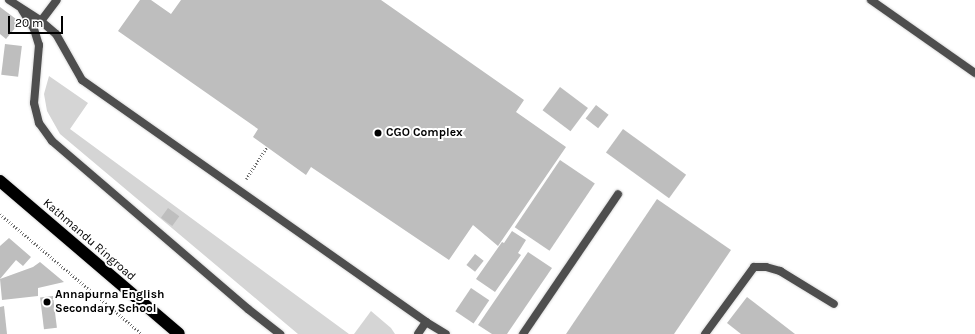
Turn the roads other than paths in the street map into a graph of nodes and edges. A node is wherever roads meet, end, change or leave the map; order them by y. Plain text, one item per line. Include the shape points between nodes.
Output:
1 (9, 0) edge
2 (57, 0) edge
3 (871, 0) edge
4 (20, 8) junction
5 (41, 21) junction
6 (975, 73) edge
7 (0, 182) edge
8 (618, 194) dead end
9 (834, 304) dead end
10 (426, 322) junction
11 (179, 334) edge
12 (280, 334) edge
13 (418, 334) edge
14 (446, 334) edge
15 (522, 334) edge
16 (705, 334) edge

1 - 4 lane
2 - 5 lane
3 - 6 lane
4 - 5 lane
4 - 12 lane via 34,29 39,45 34,103 39,123 52,141
5 - 10 lane via 56,34 82,80
7 - 11 highway, Kathmandu Ringroad
8 - 15 lane
9 - 16 lane via 780,271 754,267
10 - 13 lane
10 - 14 lane

